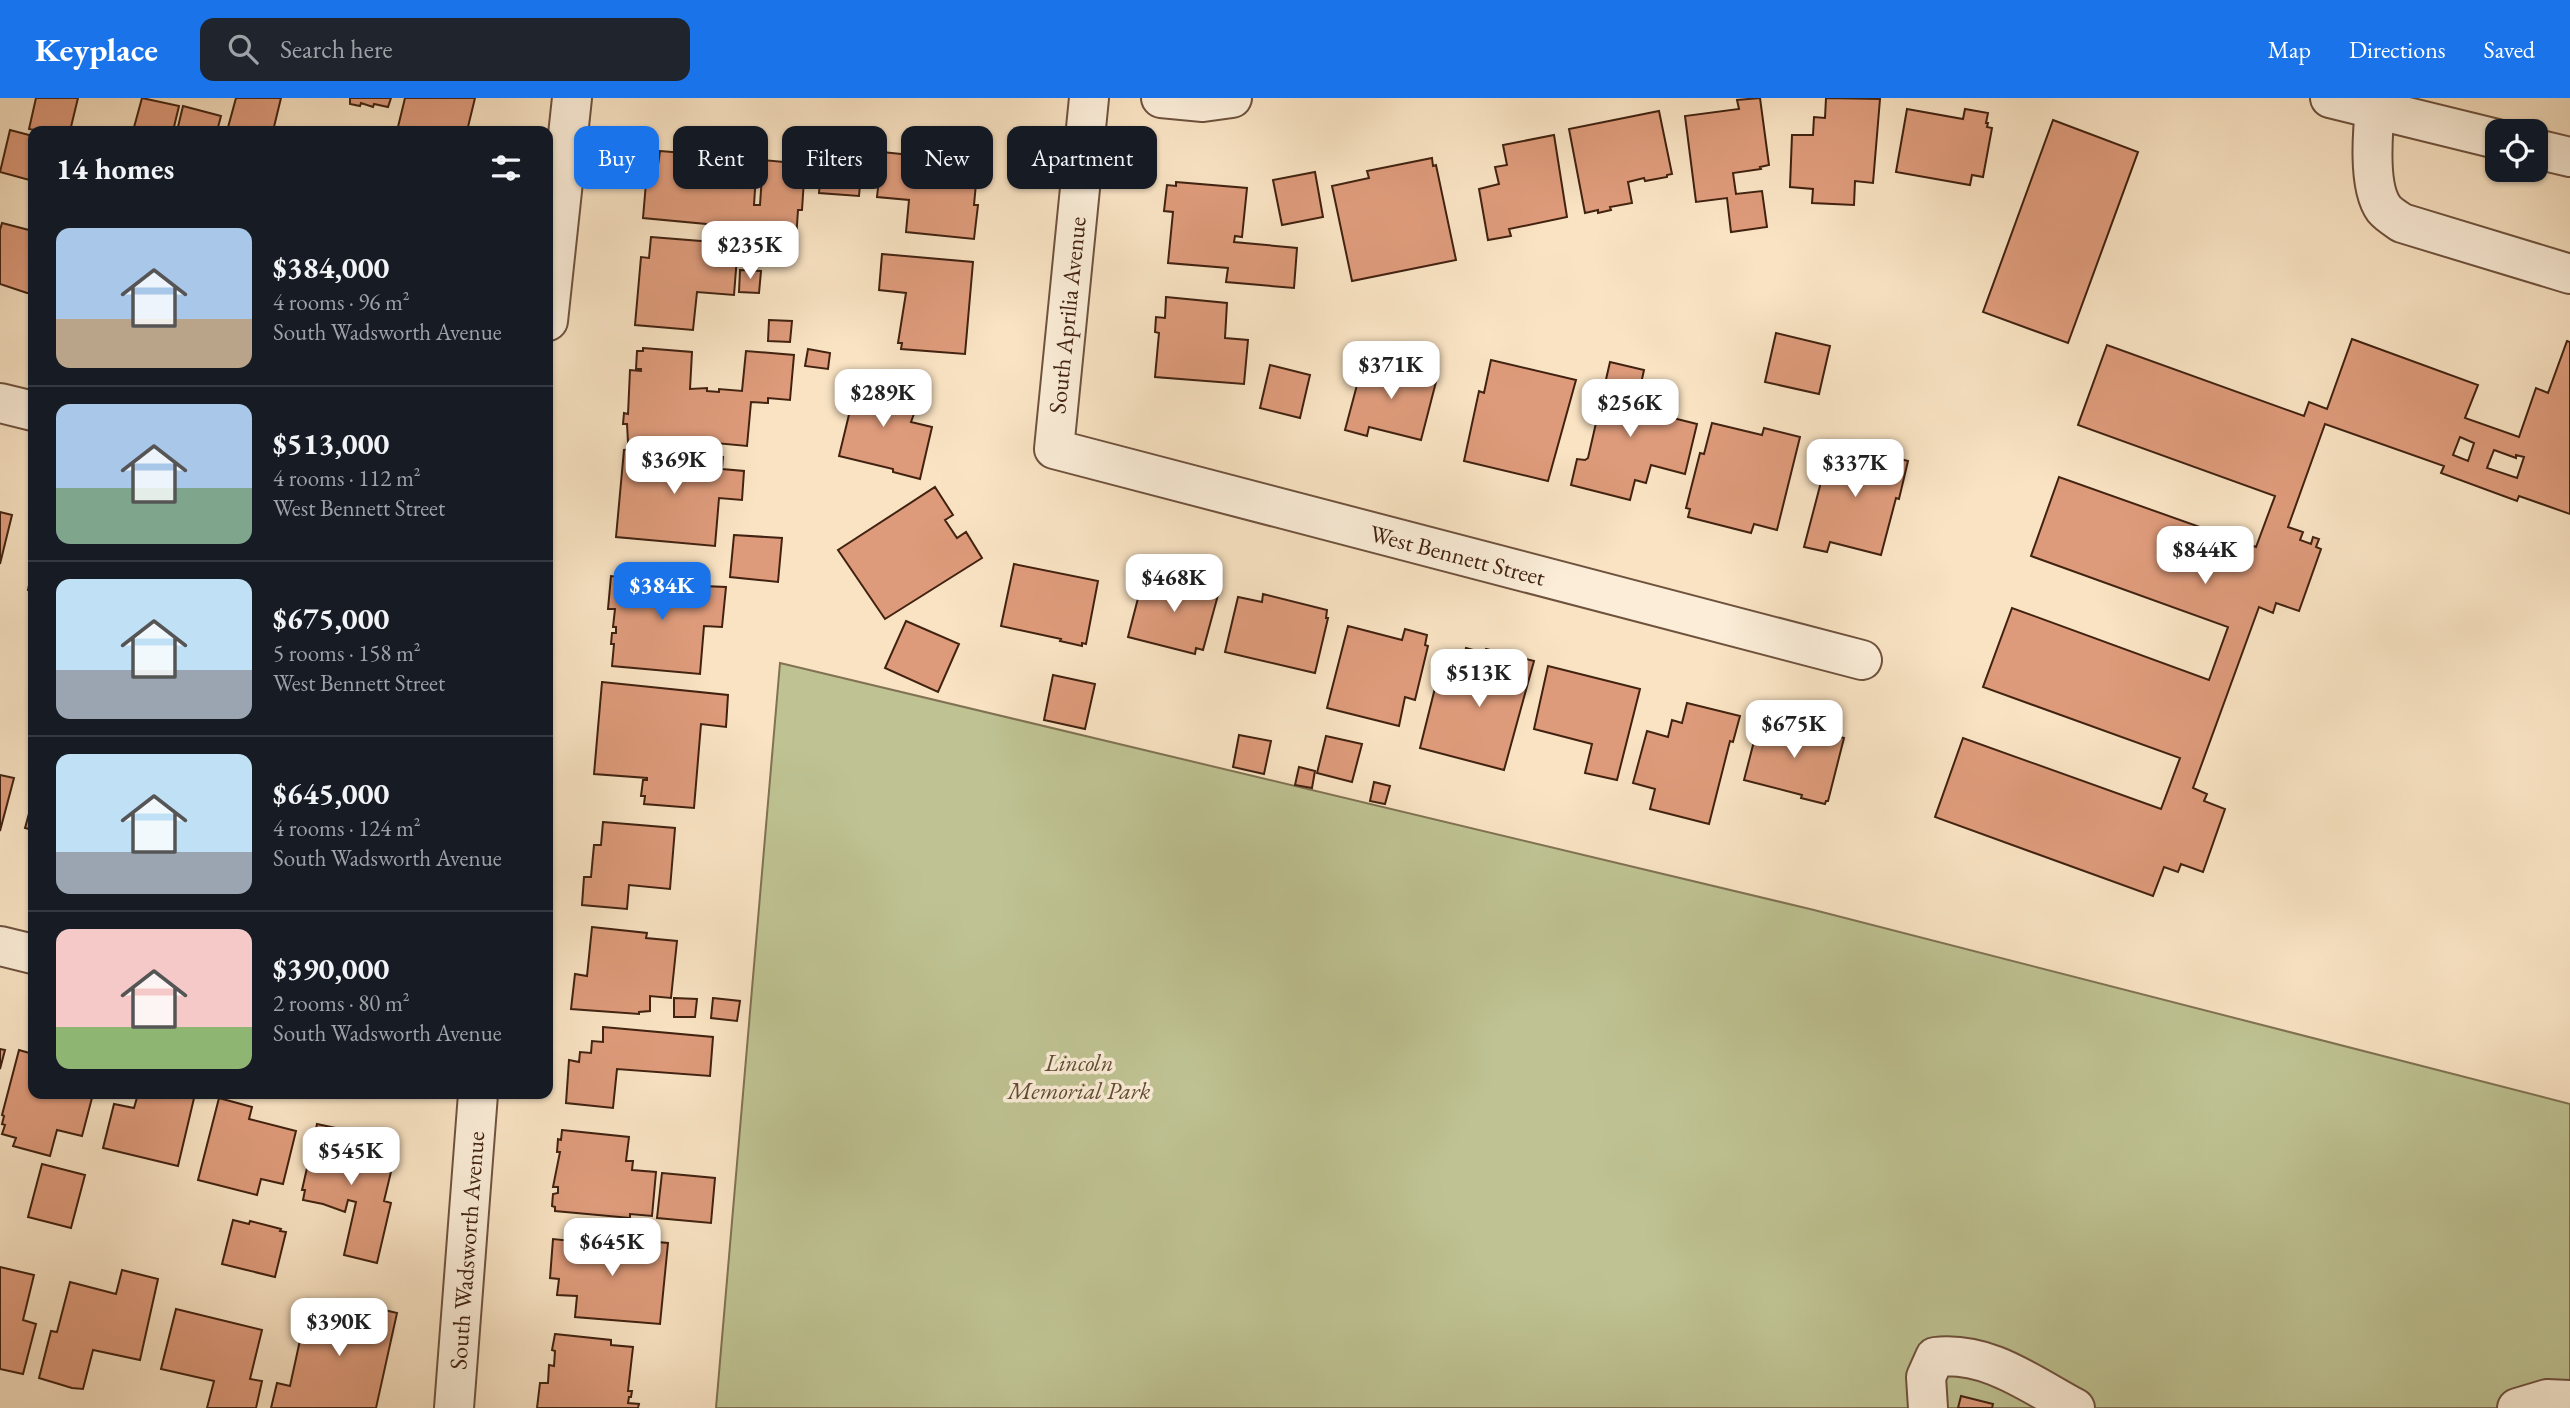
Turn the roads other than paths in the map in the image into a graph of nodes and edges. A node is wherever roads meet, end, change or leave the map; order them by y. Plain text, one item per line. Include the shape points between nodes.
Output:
1 (572, 98) edge
2 (1089, 98) edge
3 (1161, 98) edge
4 (1232, 98) edge
5 (2330, 98) edge
6 (2375, 104) edge
7 (2485, 136) edge
8 (2548, 152) edge
9 (2570, 157) edge
10 (2570, 274) edge
11 (553, 275) edge
12 (0, 403) edge
13 (28, 410) edge
14 (1054, 449) joint
15 (1862, 660) dead end
16 (0, 946) edge
17 (28, 953) edge
18 (478, 1099) edge
19 (2570, 1400) edge
20 (454, 1408) edge
21 (1928, 1408) edge
22 (2075, 1408) edge
23 (2517, 1408) edge

1 - 11 street
2 - 14 street, South Aprilia Avenue
3 - 4 street via 1203,102
5 - 6 street
6 - 7 street
6 - 10 street via 2374,176 2385,210 2402,223
8 - 9 street
12 - 13 street
14 - 15 street, West Bennett Street
16 - 17 street
18 - 20 street, South Wadsworth Avenue
19 - 23 street via 2547,1399
21 - 22 street via 1926,1377 1935,1357 1956,1355 1992,1363

